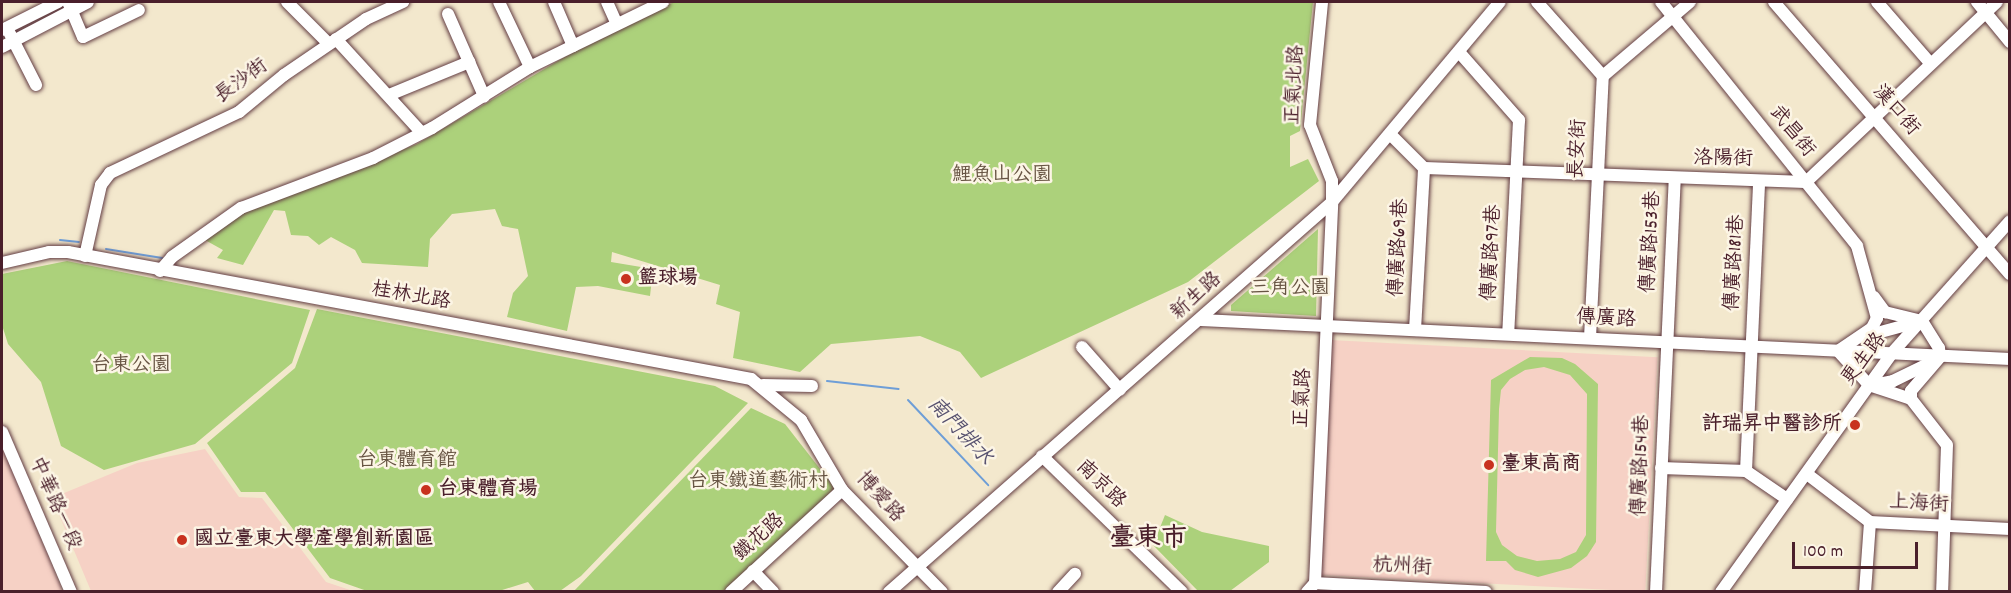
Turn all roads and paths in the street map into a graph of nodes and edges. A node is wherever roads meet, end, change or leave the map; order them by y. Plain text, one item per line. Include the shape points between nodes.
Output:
1 (58, 2) edge
2 (88, 2) edge
3 (287, 2) edge
4 (403, 2) edge
5 (499, 2) edge
6 (554, 2) edge
7 (607, 2) edge
8 (661, 2) edge
9 (1322, 2) edge
10 (1500, 2) edge
11 (1537, 2) edge
12 (1661, 2) edge
13 (1690, 2) edge
14 (1774, 2) edge
15 (1877, 2) edge
16 (1977, 2) edge
17 (1997, 2) edge
18 (70, 6) edge
19 (139, 9) dead end
20 (1986, 13) junction
21 (448, 14) dead end
22 (1673, 15) junction
23 (617, 24) junction
24 (4, 29) edge
25 (14, 40) junction
26 (332, 41) junction
27 (2010, 42) edge
28 (573, 46) junction
29 (2, 47) edge
30 (1459, 52) junction
31 (469, 62) junction
32 (1930, 63) junction
33 (530, 67) junction
34 (1603, 76) junction
35 (36, 85) dead end
36 (389, 95) junction
37 (484, 96) junction
38 (1874, 117) junction
39 (421, 132) junction
40 (1391, 135) junction
41 (1424, 168) junction
42 (1516, 174) junction
43 (1597, 177) junction
44 (1675, 179) junction
45 (1760, 181) junction
46 (1806, 182) junction
47 (1332, 202) junction
48 (2010, 221) edge
49 (1986, 247) junction
50 (85, 256) junction
51 (2, 262) edge
52 (160, 271) junction
53 (2010, 274) edge
54 (1873, 296) junction
55 (1201, 320) junction
56 (1922, 321) junction
57 (1327, 325) junction
58 (1415, 330) junction
59 (1508, 334) junction
60 (1590, 338) junction
61 (1667, 342) junction
62 (1752, 346) junction
63 (1082, 347) dead end
64 (1838, 351) junction
65 (1892, 353) junction
66 (1940, 357) junction
67 (2010, 360) edge
68 (762, 385) junction
69 (812, 386) dead end
70 (1869, 386) junction
71 (1120, 390) junction
72 (1911, 399) junction
73 (801, 420) joint
74 (2, 432) edge
75 (1042, 456) junction
76 (1661, 468) junction
77 (1746, 471) junction
78 (1806, 474) junction
79 (843, 490) junction
80 (1787, 500) junction
81 (1870, 522) junction
82 (1946, 526) junction
83 (2010, 529) edge
84 (916, 565) junction
85 (753, 571) junction
86 (1075, 574) dead end
87 (1311, 587) edge
88 (71, 591) edge
89 (731, 591) edge
90 (773, 591) edge
91 (889, 591) edge
92 (942, 591) edge
93 (1058, 591) edge
94 (1182, 591) edge
95 (1486, 591) edge
96 (1656, 591) edge
97 (1721, 591) edge
98 (1865, 591) edge
99 (1942, 591) edge

1 - 24 street
2 - 18 street
3 - 26 street
4 - 26 street, 長沙街
5 - 33 street
6 - 28 street
7 - 23 street
8 - 23 street
9 - 47 street, 正氣北路 via 1310,124 1332,181
10 - 30 street, 新生路
11 - 34 street
12 - 22 street, 武昌街
13 - 22 street
14 - 38 street, 漢口街
15 - 32 street
16 - 20 street
17 - 20 street
18 - 19 street via 82,37
18 - 25 street
20 - 27 street
20 - 32 street
21 - 31 street
22 - 34 street
22 - 46 street, 武昌街
23 - 28 street
24 - 25 street
25 - 29 street
25 - 35 street
26 - 36 street
26 - 50 street, 長沙街 via 239,112 110,173 101,185
28 - 33 street
30 - 40 street, 新生路
30 - 42 street, 傳廣路97巷 via 1519,120
31 - 36 street
31 - 37 street
32 - 38 street
33 - 37 street
34 - 43 street, 長安街
36 - 39 street
37 - 39 street
38 - 46 street
38 - 49 street, 漢口街
39 - 52 street via 373,158 241,208 172,257
40 - 41 street
40 - 47 street, 新生路
41 - 42 street, 洛陽街
41 - 58 street, 傳廣路69巷
42 - 43 street, 洛陽街
42 - 59 street, 傳廣路97巷
43 - 44 street, 洛陽街
43 - 60 street, 長安街
44 - 45 street, 洛陽街
44 - 61 street, 傳廣路153巷
45 - 46 street, 洛陽街
45 - 62 street, 傳廣路181巷
46 - 54 street, 武昌街 via 1857,246
47 - 55 street, 新生路
47 - 57 street, 正氣路
48 - 49 street, 更生路
49 - 53 street, 漢口街
49 - 56 street, 更生路
50 - 51 street, 桂林北路 via 49,252
50 - 52 street, 桂林北路
52 - 68 street, 桂林北路 via 675,364
54 - 56 street via 1885,312
54 - 64 street, 武昌街 via 1877,318 1872,328
55 - 57 street, 傳廣路
55 - 71 street, 新生路
56 - 64 street via 1860,337
56 - 65 street, 更生路
56 - 66 street via 1935,338
57 - 58 street, 傳廣路
57 - 87 street, 正氣路
58 - 59 street, 傳廣路
59 - 60 street, 傳廣路
60 - 61 street, 傳廣路
61 - 62 street, 傳廣路
61 - 76 street, 傳廣路154巷
62 - 64 street, 傳廣路
62 - 77 street, 傳廣路181巷
63 - 71 street
64 - 65 street, 傳廣路
64 - 70 street
65 - 66 street, 傳廣路
65 - 70 street, 更生路
66 - 67 street, 傳廣路
66 - 70 street via 1902,377
66 - 72 street via 1911,391
68 - 69 street
68 - 73 street, 桂林北路
70 - 72 street
70 - 78 street, 更生路
71 - 75 street, 新生路
72 - 82 street via 1947,445
73 - 79 street, 博愛路
74 - 88 street, 中華路一段
75 - 84 street, 新生路
75 - 94 street, 南京路
76 - 77 street
76 - 96 street, 傳廣路154巷
77 - 80 street
78 - 80 street, 更生路
78 - 81 street, 上海街
79 - 84 street, 博愛路
79 - 85 street, 鐵花路
80 - 97 street, 更生路
81 - 82 street, 上海街
81 - 98 street
82 - 83 street, 上海街
82 - 99 street
84 - 91 street, 新生路
84 - 92 street, 博愛路
85 - 89 street, 鐵花路
85 - 90 street
86 - 93 street
87 - 95 street, 杭州街

